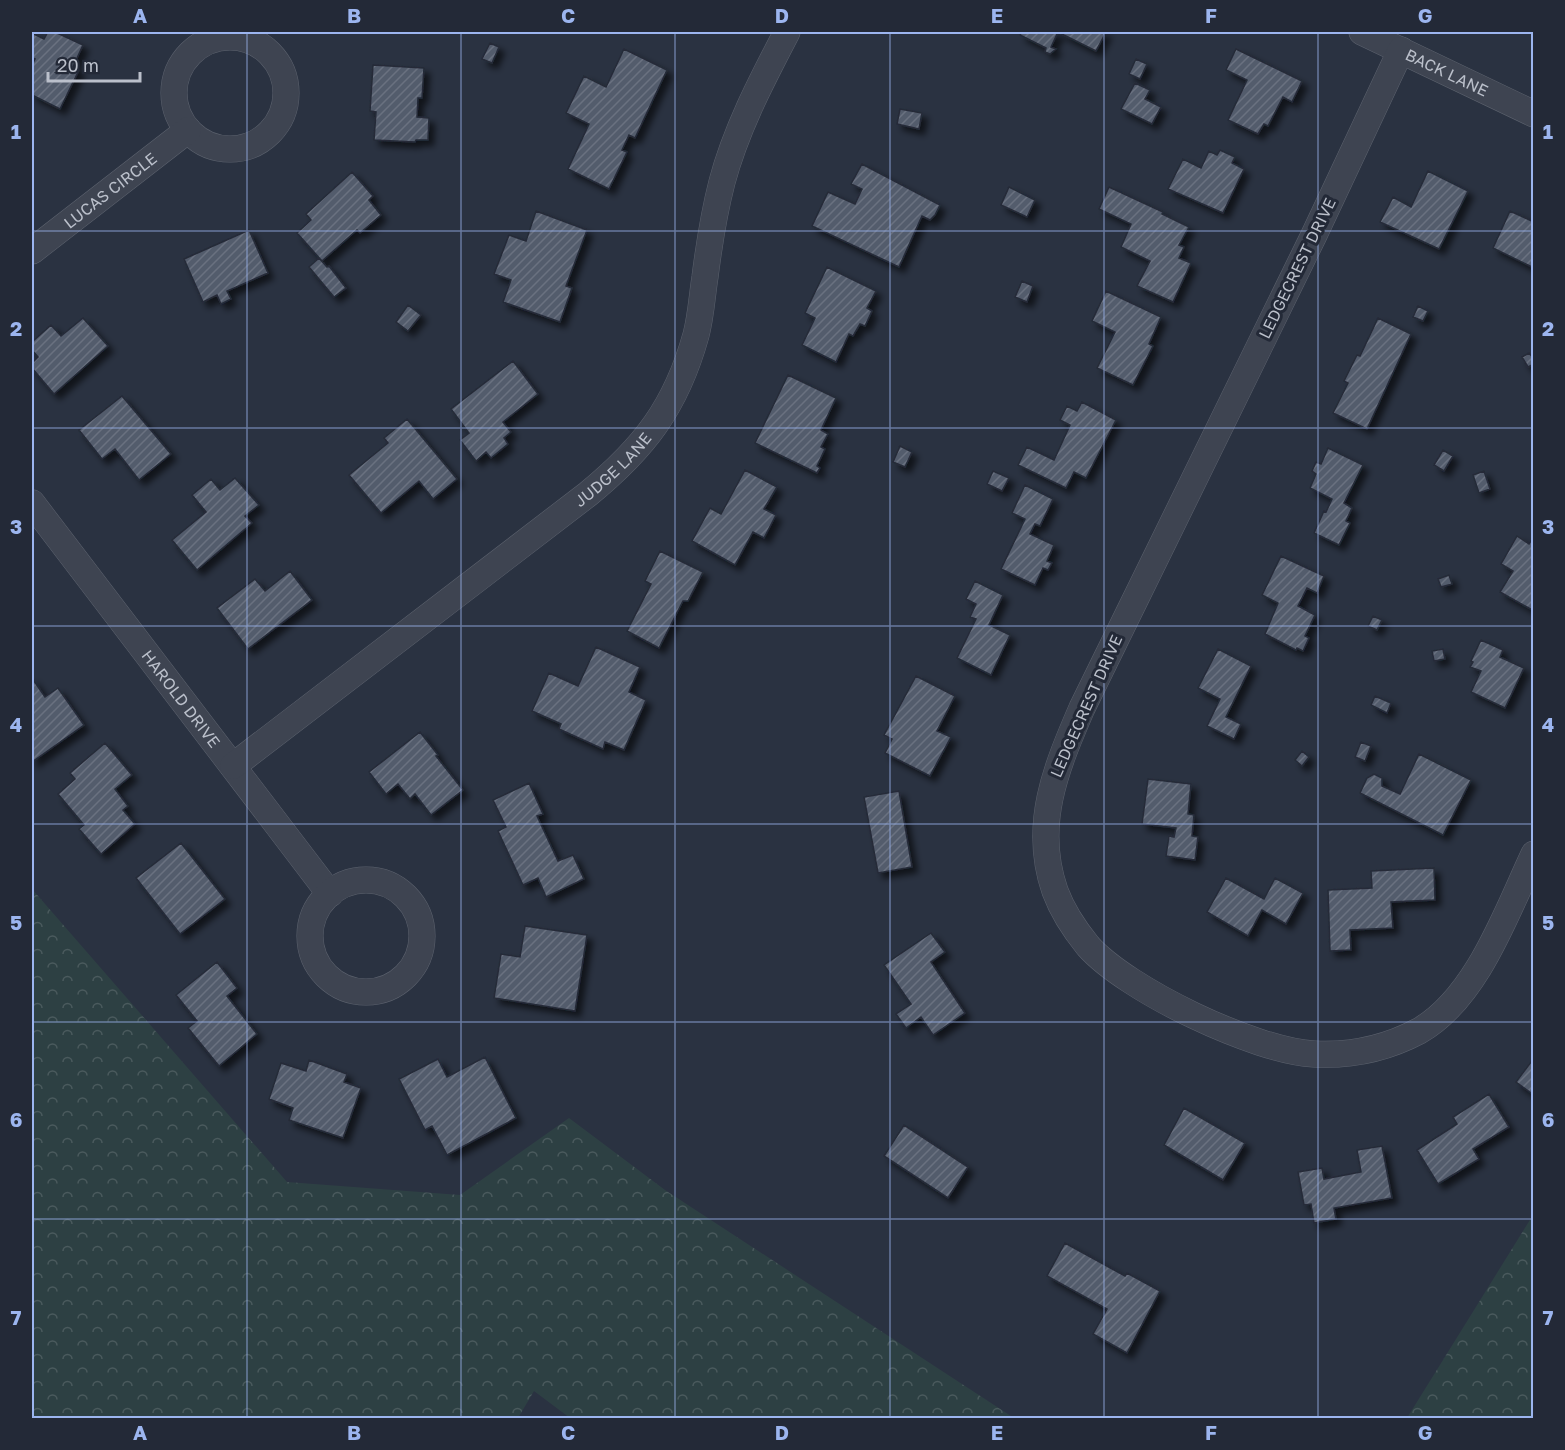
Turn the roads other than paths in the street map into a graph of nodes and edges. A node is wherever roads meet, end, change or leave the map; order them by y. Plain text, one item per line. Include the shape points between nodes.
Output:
1 (787, 32) edge
2 (1362, 32) edge
3 (1401, 50) junction
4 (1533, 114) edge
5 (188, 130) junction
6 (32, 251) edge
7 (32, 503) edge
8 (233, 766) junction
9 (1533, 854) edge
10 (330, 894) junction

1 - 8 street, JUDGE LANE via 732,149 714,216 696,334 669,404 648,436 621,467 588,494
2 - 3 street, BACK LANE
3 - 4 street, BACK LANE
3 - 9 street, LEDGECREST DRIVE via 1082,708 1052,783 1046,822 1048,860 1055,891 1068,918 1088,946 1112,967 1170,1003 1245,1038 1278,1049 1314,1054 1351,1053 1386,1045 1420,1030 1449,1007 1472,979
5 - 5 street via 204,143 225,149 246,147 264,137 279,122 286,91 281,70 269,53 251,41 230,37 209,41 191,52 179,70 174,90 177,111
5 - 6 street, LUCAS CIRCLE
7 - 8 street, HAROLD DRIVE
8 - 10 street, HAROLD DRIVE
10 - 10 street via 316,912 310,933 314,956 326,975 344,987 366,992 387,987 406,975 418,956 422,933 417,912 403,894 383,883 361,881

